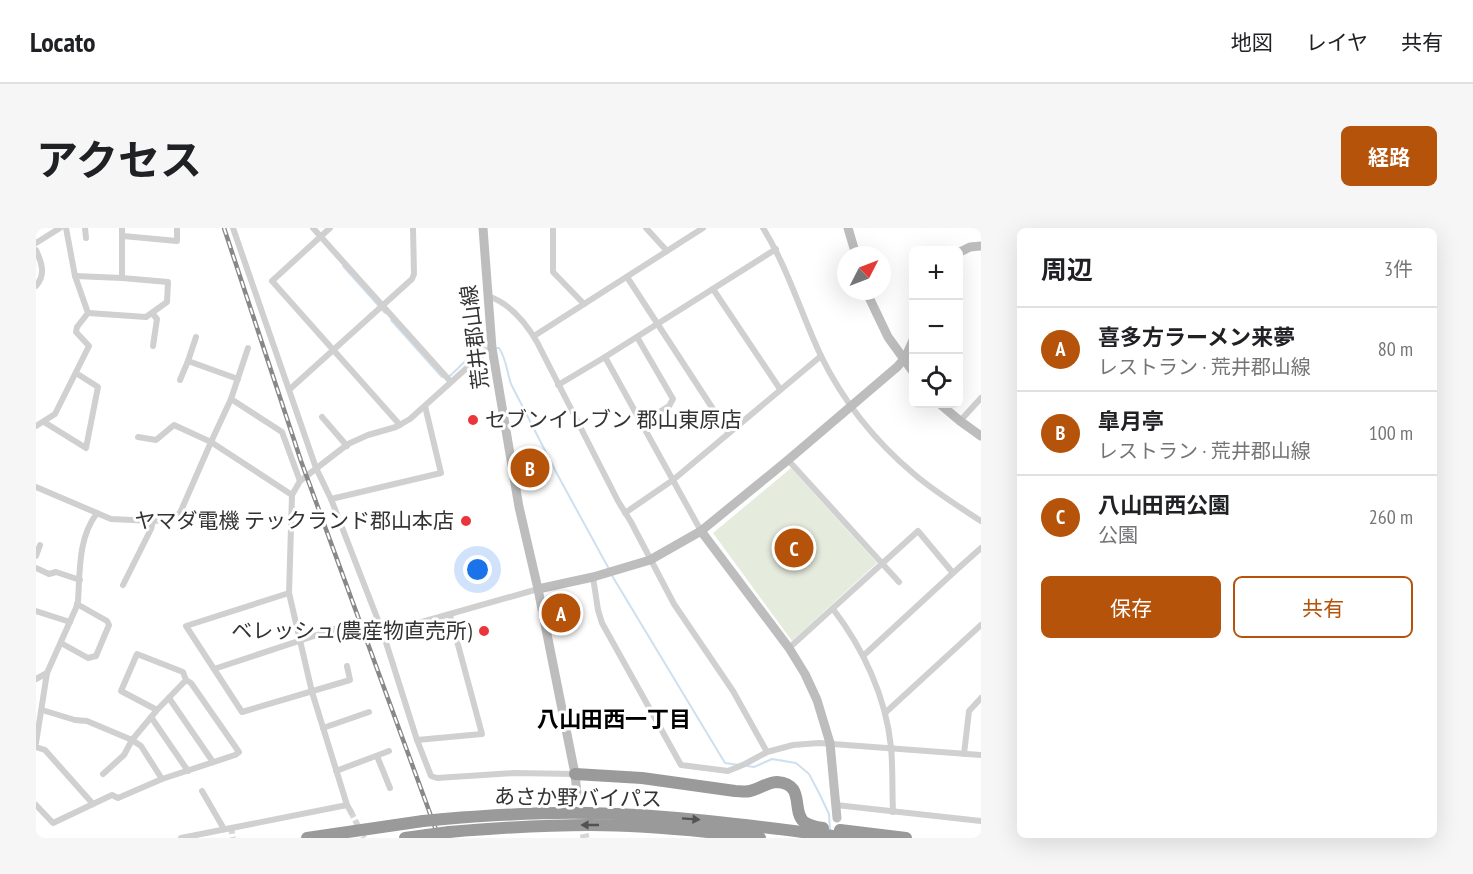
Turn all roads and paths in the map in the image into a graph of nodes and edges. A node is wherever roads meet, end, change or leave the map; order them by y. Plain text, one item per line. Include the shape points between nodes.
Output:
1 (60, 228) edge
2 (66, 228) edge
3 (85, 228) edge
4 (122, 228) edge
5 (177, 228) edge
6 (233, 228) edge
7 (313, 228) edge
8 (330, 228) edge
9 (413, 228) edge
10 (483, 228) edge
11 (553, 228) edge
12 (646, 228) edge
13 (703, 228) edge
14 (763, 228) edge
15 (848, 228) edge
16 (320, 236) junction
17 (123, 237) junction
18 (86, 238) dead end
19 (36, 243) edge
20 (853, 246) edge
21 (981, 246) edge
22 (776, 249) junction
23 (36, 250) edge
24 (963, 250) edge
25 (667, 251) junction
26 (75, 276) junction
27 (627, 277) junction
28 (122, 278) junction
29 (36, 286) edge
30 (714, 289) junction
31 (488, 296) junction
32 (870, 300) edge
33 (584, 304) junction
34 (383, 306) junction
35 (152, 313) junction
36 (88, 314) junction
37 (657, 324) junction
38 (534, 336) junction
39 (196, 337) dead end
40 (637, 337) junction
41 (153, 346) dead end
42 (248, 348) dead end
43 (492, 348) junction
44 (909, 349) edge
45 (333, 350) junction
46 (821, 356) junction
47 (605, 357) junction
48 (904, 360) junction
49 (188, 361) junction
50 (909, 366) edge
51 (76, 373) junction
52 (237, 379) junction
53 (180, 380) dead end
54 (451, 382) junction
55 (558, 385) junction
56 (290, 389) junction
57 (780, 389) junction
58 (981, 398) edge
59 (231, 399) junction
60 (425, 406) junction
61 (851, 407) junction
62 (945, 408) edge
63 (322, 417) dead end
64 (960, 421) junction
65 (44, 422) junction
66 (642, 423) junction
67 (400, 425) junction
68 (36, 426) edge
69 (728, 432) junction
70 (981, 436) edge
71 (138, 437) dead end
72 (211, 442) junction
73 (347, 446) junction
74 (788, 460) junction
75 (316, 468) junction
76 (673, 480) junction
77 (300, 481) junction
78 (36, 487) edge
79 (291, 495) junction
80 (331, 499) junction
81 (97, 513) junction
82 (625, 513) junction
83 (153, 521) junction
84 (981, 521) edge
85 (701, 531) junction
86 (40, 545) dead end
87 (981, 549) edge
88 (36, 556) edge
89 (650, 560) junction
90 (882, 563) junction
91 (36, 568) edge
92 (952, 573) junction
93 (593, 577) junction
94 (80, 580) junction
95 (899, 582) dead end
96 (123, 585) dead end
97 (538, 589) junction
98 (289, 593) junction
99 (77, 604) junction
100 (833, 609) junction
101 (36, 612) edge
102 (450, 615) junction
103 (70, 622) junction
104 (981, 625) edge
105 (335, 629) dead end
106 (383, 633) junction
107 (299, 641) junction
108 (61, 643) junction
109 (789, 648) junction
110 (863, 656) junction
111 (347, 666) dead end
112 (214, 669) junction
113 (47, 673) junction
114 (36, 679) edge
115 (186, 680) junction
116 (312, 692) junction
117 (169, 698) junction
118 (981, 698) edge
119 (42, 710) junction
120 (157, 710) junction
121 (369, 712) dead end
122 (885, 713) junction
123 (151, 717) junction
124 (323, 728) junction
125 (132, 740) junction
126 (417, 740) junction
127 (830, 743) junction
128 (36, 745) edge
129 (891, 747) junction
130 (389, 751) dead end
131 (767, 752) junction
132 (964, 754) junction
133 (981, 755) edge
134 (377, 756) junction
135 (213, 762) junction
136 (188, 771) junction
137 (336, 771) junction
138 (103, 774) dead end
139 (575, 774) junction
140 (162, 779) junction
141 (390, 788) dead end
142 (202, 791) dead end
143 (577, 794) tunnel mouth
144 (93, 804) junction
145 (36, 805) edge
146 (346, 805) junction
147 (836, 805) junction
148 (798, 809) junction
149 (351, 812) tunnel mouth
150 (893, 812) junction
151 (837, 818) dead end
152 (712, 821) junction
153 (981, 821) edge
154 (649, 828) junction
155 (224, 829) junction
156 (181, 838) edge
157 (307, 838) edge
158 (405, 838) edge
159 (702, 838) edge
160 (760, 838) edge
161 (849, 838) edge
162 (906, 838) edge

1 - 19 street
2 - 26 street
3 - 18 street
4 - 17 street
5 - 17 street via 177,241
6 - 56 street
7 - 16 street
8 - 16 street
9 - 34 street via 413,277
10 - 31 street, 荒井郡山線
11 - 33 street via 553,272
12 - 25 street
13 - 25 street
14 - 22 street
15 - 20 street
16 - 34 street
16 - 45 street via 272,281
17 - 28 street
21 - 24 street
22 - 30 street
22 - 46 street
23 - 29 street via 42,274
25 - 27 street
26 - 28 street
26 - 36 street
27 - 33 street
27 - 37 street
28 - 35 street via 168,282 167,302
30 - 37 street
30 - 57 street
31 - 38 street via 505,305
31 - 43 street, 荒井郡山線
32 - 48 street
33 - 38 street
34 - 45 street
34 - 54 street
35 - 36 street via 146,317
35 - 41 street via 157,319
36 - 51 street via 77,327 76,332 89,346
37 - 40 street
37 - 69 street
38 - 55 street
39 - 49 street
40 - 47 street
40 - 66 street via 673,399
42 - 52 street
43 - 54 street
43 - 97 street, 荒井郡山線 via 519,507
44 - 48 street
45 - 56 street
45 - 67 street
46 - 57 street
46 - 61 street
47 - 55 street
47 - 66 street
48 - 50 street
48 - 61 street
49 - 52 street
49 - 53 street
51 - 65 street via 55,414
51 - 65 street via 98,387 87,448
52 - 59 street
54 - 60 street
55 - 82 street
56 - 75 street
57 - 69 street
58 - 64 street
59 - 72 street
59 - 77 street via 282,432
60 - 67 street
60 - 80 street via 441,473
61 - 74 street
61 - 84 street via 914,474
62 - 64 street
63 - 73 street
64 - 70 street
65 - 68 street
66 - 76 street
67 - 73 street
69 - 76 street
71 - 72 street via 156,440 174,424
72 - 79 street
72 - 83 street via 180,513 172,519
73 - 75 street
74 - 85 street
74 - 90 street
75 - 77 street
75 - 80 street
76 - 82 street
76 - 85 street
77 - 79 street
78 - 81 street
79 - 98 street
80 - 106 street
81 - 83 street via 111,519
81 - 94 street via 84,538
82 - 89 street
83 - 96 street
85 - 89 street
85 - 109 street
86 - 88 street
87 - 92 street
89 - 93 street
89 - 131 street
90 - 92 street via 918,531
90 - 95 street
90 - 100 street
91 - 94 street
92 - 110 street
93 - 97 street
93 - 131 street via 602,623 681,765 728,771
94 - 99 street
97 - 102 street
97 - 139 street, 荒井郡山線
98 - 107 street
98 - 112 street via 186,626
99 - 103 street
99 - 108 street via 109,625 96,656 88,658
100 - 109 street
100 - 110 street
101 - 103 street
102 - 106 street
102 - 126 street via 482,734
103 - 108 street
104 - 122 street
105 - 107 street
106 - 126 street
107 - 112 street
107 - 116 street
108 - 113 street
109 - 127 street via 806,674
110 - 122 street
111 - 116 street via 350,680
112 - 116 street via 242,712
113 - 114 street
113 - 119 street
115 - 117 street
115 - 120 street via 183,672 137,654 121,691
115 - 135 street via 238,752
116 - 124 street
117 - 120 street
117 - 135 street
118 - 132 street via 969,711
119 - 125 street
119 - 128 street
120 - 123 street
121 - 124 street
122 - 129 street
123 - 125 street
123 - 136 street
124 - 137 street
125 - 138 street via 124,755
125 - 140 street via 141,746
126 - 139 street via 434,778
127 - 129 street
127 - 131 street via 794,745
127 - 147 street
128 - 144 street
129 - 132 street
129 - 150 street
130 - 134 street
132 - 133 street
134 - 137 street
134 - 141 street
135 - 136 street
136 - 140 street
137 - 146 street
139 - 143 street, 荒井郡山線
139 - 148 highway via 642,777 735,792 777,782 795,791
140 - 144 street
142 - 155 street
144 - 145 street via 53,823
146 - 149 street
146 - 155 street
147 - 150 street
147 - 151 street
148 - 152 highway via 784,822 741,818
148 - 162 highway via 804,822 813,826
150 - 153 street
157 -> 152 highway, あさか野バイパス, bridge via 423,821 517,813
152 - 161 highway, あさか野バイパス
154 -> 158 highway, あさか野バイパス, bridge via 520,826
154 - 159 highway
154 - 160 highway, あさか野バイパス
155 - 156 street

